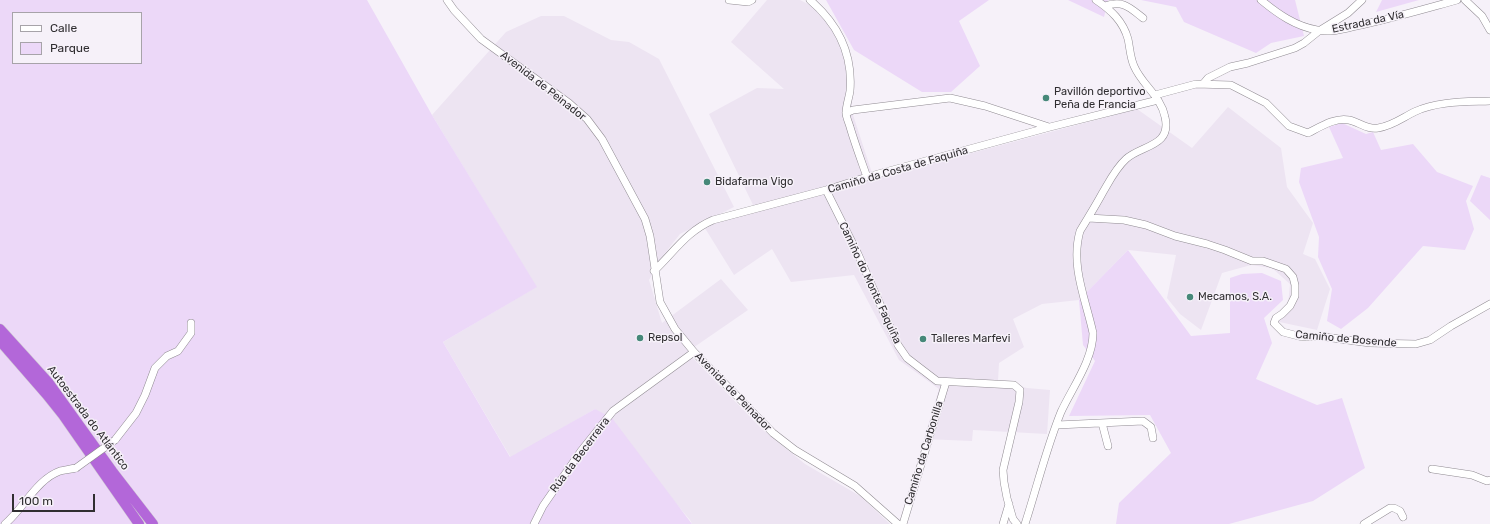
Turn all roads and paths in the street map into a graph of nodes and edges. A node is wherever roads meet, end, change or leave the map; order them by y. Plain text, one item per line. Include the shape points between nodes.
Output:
1 (447, 0) edge
2 (729, 0) edge
3 (752, 0) edge
4 (810, 0) edge
5 (1096, 0) edge
6 (1262, 0) edge
7 (1362, 0) edge
8 (1457, 0) edge
9 (1465, 0) edge
10 (1105, 6) junction
11 (1143, 18) dead end
12 (1490, 30) edge
13 (1319, 31) junction
14 (1203, 84) junction
15 (1157, 97) junction
16 (1490, 101) edge
17 (846, 113) junction
18 (1050, 127) junction
19 (867, 177) junction
20 (826, 190) junction
21 (1088, 218) junction
22 (654, 271) junction
23 (1490, 304) edge
24 (191, 323) dead end
25 (0, 329) edge
26 (0, 341) edge
27 (694, 352) junction
28 (946, 382) junction
29 (1102, 423) junction
30 (1057, 424) junction
31 (1153, 438) dead end
32 (1108, 446) dead end
33 (1432, 470) dead end
34 (1490, 480) edge
35 (1009, 504) junction
36 (1403, 518) dead end
37 (6, 524) edge
38 (139, 524) edge
39 (153, 524) edge
40 (534, 524) edge
41 (898, 524) edge
42 (903, 524) edge
43 (1003, 524) edge
44 (1017, 524) edge
45 (1026, 524) edge
46 (1364, 524) edge

1 - 22 street, Avenida de Peinador via 481,39 587,119 602,139 645,219 650,236
2 - 3 street
4 - 17 street via 831,20 848,54 850,92
5 - 10 street
6 - 13 street, Estrada da Vía via 1288,20
7 - 13 street via 1348,13
8 - 13 street, Estrada da Vía via 1345,29
9 - 12 street via 1482,16
10 - 11 street via 1121,2
10 - 15 street via 1123,27 1137,72
13 - 14 street via 1295,48 1230,67 1208,78
14 - 15 street, Camiño da Costa de Faquiña
14 - 16 street via 1231,85 1266,103 1289,126 1308,133 1334,120 1349,120 1376,129 1431,107
15 - 18 street, Camiño da Costa de Faquiña
15 - 21 street via 1166,119 1165,134 1153,145 1125,160 1116,170
17 - 18 street via 950,98 985,106
17 - 19 street
18 - 19 street, Camiño da Costa de Faquiña
19 - 20 street, Camiño da Costa de Faquiña
20 - 22 street, Camiño da Costa de Faquiña via 713,220 688,235
20 - 28 street, Camiño do Monte Faquiña via 858,254 898,345 907,358 937,381
21 - 23 street, Camiño de Bosende via 1124,220 1146,225 1252,261 1263,261 1286,269 1296,285 1295,296 1290,306 1274,323 1283,332 1302,337 1416,344 1430,340
21 - 30 street via 1080,231 1077,253 1079,278 1093,342
22 - 27 street, Avenida de Peinador via 660,302 675,329
24 - 37 street, bridge via 191,333 178,351 167,356 155,368 136,413 115,440 76,468 48,478
25 - 39 highway, Autoestrada do Atlántico via 48,382
26 - 38 highway, Autoestrada do Atlántico via 63,415
27 - 40 street, Rúa da Becerreira via 613,411 581,451 543,506
27 - 41 street, Avenida de Peinador via 773,433 794,450 855,486
28 - 35 street, Camiño do Monte Faquiña via 1014,385 1020,390 1003,470
28 - 42 street, Camiño da Carbonilla
29 - 30 street
29 - 31 street via 1143,421 1152,427
29 - 32 street
30 - 45 street
33 - 34 street
35 - 43 street
35 - 44 street, Camiño do Monte Faquiña
36 - 46 street via 1400,511 1390,508

